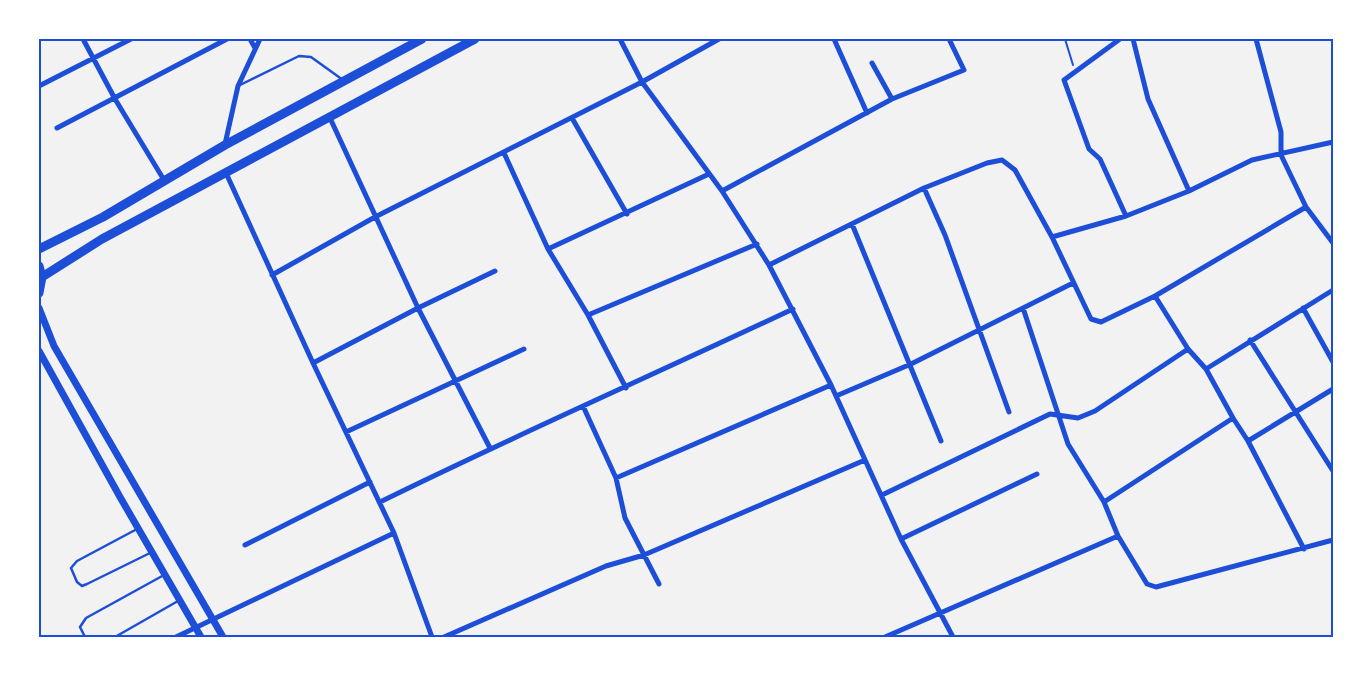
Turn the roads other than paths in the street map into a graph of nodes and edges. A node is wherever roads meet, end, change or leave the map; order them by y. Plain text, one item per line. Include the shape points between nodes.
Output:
1 (83, 39) edge
2 (131, 39) edge
3 (227, 39) edge
4 (250, 39) edge
5 (260, 39) edge
6 (422, 39) edge
7 (474, 39) edge
8 (620, 39) edge
9 (719, 39) edge
10 (834, 39) edge
11 (949, 39) edge
12 (1120, 39) edge
13 (1133, 39) edge
14 (1256, 39) edge
15 (255, 48) junction
16 (94, 58) junction
17 (872, 63) dead end
18 (344, 81) junction
19 (642, 82) junction
20 (39, 86) edge
21 (238, 86) junction
22 (115, 99) junction
23 (892, 99) junction
24 (867, 113) junction
25 (330, 118) junction
26 (572, 118) junction
27 (57, 128) dead end
28 (1333, 142) edge
29 (225, 145) junction
30 (504, 154) junction
31 (1281, 155) junction
32 (226, 173) junction
33 (710, 174) junction
34 (164, 180) junction
35 (924, 188) junction
36 (722, 191) junction
37 (1189, 191) junction
38 (1306, 206) junction
39 (627, 214) junction
40 (1126, 216) junction
41 (375, 217) junction
42 (852, 224) junction
43 (1052, 237) junction
44 (1333, 243) edge
45 (757, 244) junction
46 (39, 249) edge
47 (548, 249) junction
48 (769, 265) junction
49 (39, 266) edge
50 (495, 271) dead end
51 (272, 275) junction
52 (42, 277) junction
53 (1073, 283) junction
54 (1333, 290) edge
55 (39, 294) edge
56 (1155, 296) junction
57 (39, 308) edge
58 (418, 308) junction
59 (793, 308) junction
60 (1023, 308) junction
61 (1303, 308) junction
62 (588, 316) junction
63 (978, 330) junction
64 (1250, 340) junction
65 (524, 349) dead end
66 (1188, 349) junction
67 (39, 351) edge
68 (1333, 362) edge
69 (312, 363) junction
70 (910, 364) junction
71 (1206, 369) junction
72 (455, 380) junction
73 (831, 385) junction
74 (626, 388) junction
75 (1333, 389) edge
76 (836, 396) junction
77 (583, 406) junction
78 (1296, 411) junction
79 (1009, 412) dead end
80 (1059, 414) junction
81 (1233, 418) junction
82 (346, 432) junction
83 (1248, 440) junction
84 (941, 441) dead end
85 (490, 448) junction
86 (864, 460) junction
87 (1333, 471) edge
88 (1037, 474) dead end
89 (616, 478) junction
90 (370, 482) junction
91 (882, 495) junction
92 (380, 502) junction
93 (1104, 502) junction
94 (138, 529) junction
95 (394, 533) junction
96 (1118, 536) junction
97 (901, 539) junction
98 (1333, 540) edge
99 (1325, 542) junction
100 (1333, 545) edge
101 (245, 546) dead end
102 (1304, 549) junction
103 (152, 552) junction
104 (644, 556) junction
105 (164, 574) junction
106 (659, 584) dead end
107 (180, 600) junction
108 (940, 612) junction
109 (212, 619) junction
110 (195, 627) junction
111 (85, 637) edge
112 (115, 637) edge
113 (176, 637) edge
114 (201, 637) edge
115 (223, 637) edge
116 (432, 637) edge
117 (444, 637) edge
118 (885, 637) edge
119 (953, 637) edge

1 - 16 street
2 - 16 street
3 - 22 street
4 - 15 street
5 - 15 street
6 - 18 main road
7 - 25 main road
8 - 19 street
9 - 19 street
10 - 24 street
11 - 23 street via 964,70
12 - 40 street via 1064,80 1088,149 1100,160
13 - 37 street via 1148,99
14 - 31 street via 1281,132
15 - 21 street
16 - 20 street
16 - 22 street
17 - 23 street
18 - 21 lane via 311,57 299,56
18 - 29 main road
19 - 26 street
19 - 33 street
21 - 29 street
22 - 27 street
22 - 34 street
23 - 24 street
24 - 36 street
25 - 32 main road
25 - 41 street
26 - 30 street
26 - 39 street
28 - 31 street
29 - 34 main road
30 - 41 street
30 - 47 street
31 - 37 street via 1252,160
31 - 38 street
32 - 51 street
32 - 52 main road via 102,239
33 - 36 street
33 - 39 street
34 - 46 main road
35 - 42 street
35 - 43 street via 1002,160 1016,170
35 - 63 street via 945,235
36 - 45 street
37 - 40 street
38 - 44 street
38 - 56 street
39 - 47 street
40 - 43 street
41 - 51 street
41 - 58 street
42 - 48 street
42 - 70 street
43 - 53 street
45 - 48 street
45 - 62 street
47 - 62 street
48 - 59 street
49 - 52 main road
50 - 58 street
51 - 69 street
52 - 55 main road
53 - 56 street via 1091,319 1101,322
53 - 60 street
54 - 61 street
56 - 66 street
57 - 109 street via 54,346
58 - 69 street
58 - 72 street
59 - 73 street
59 - 74 street
60 - 63 street
60 - 80 street
61 - 64 street
61 - 68 street
62 - 74 street
63 - 70 street
63 - 79 street
64 - 71 street
64 - 78 street
65 - 72 street
66 - 71 street
66 - 80 street via 1095,411 1078,418
67 - 94 street
69 - 82 street
70 - 76 street
70 - 84 street
71 - 81 street
72 - 82 street
72 - 85 street
73 - 76 street
73 - 89 street
74 - 77 street
75 - 78 street
76 - 86 street
77 - 85 street
77 - 89 street
78 - 83 street
78 - 87 street
80 - 91 street via 1050,414
80 - 93 street via 1068,444
81 - 83 street
81 - 93 street
82 - 90 street
83 - 102 street
85 - 92 street
86 - 91 street
86 - 104 street
88 - 97 street
89 - 104 street via 625,518
90 - 92 street
90 - 101 street
91 - 97 street
92 - 95 street
93 - 96 street
94 - 103 street
94 - 103 lane via 77,561 71,568 74,577 82,586
95 - 109 street
95 - 116 street
96 - 102 street via 1147,584 1156,587
96 - 108 street
97 - 108 street
98 - 99 street
99 - 100 street
99 - 102 street
103 - 105 street
104 - 106 street
104 - 117 street via 606,566
105 - 107 street
105 - 111 lane via 86,618 80,627
107 - 110 street
107 - 112 lane
108 - 118 street
108 - 119 street
109 - 110 street
109 - 115 street
110 - 113 street
110 - 114 street

